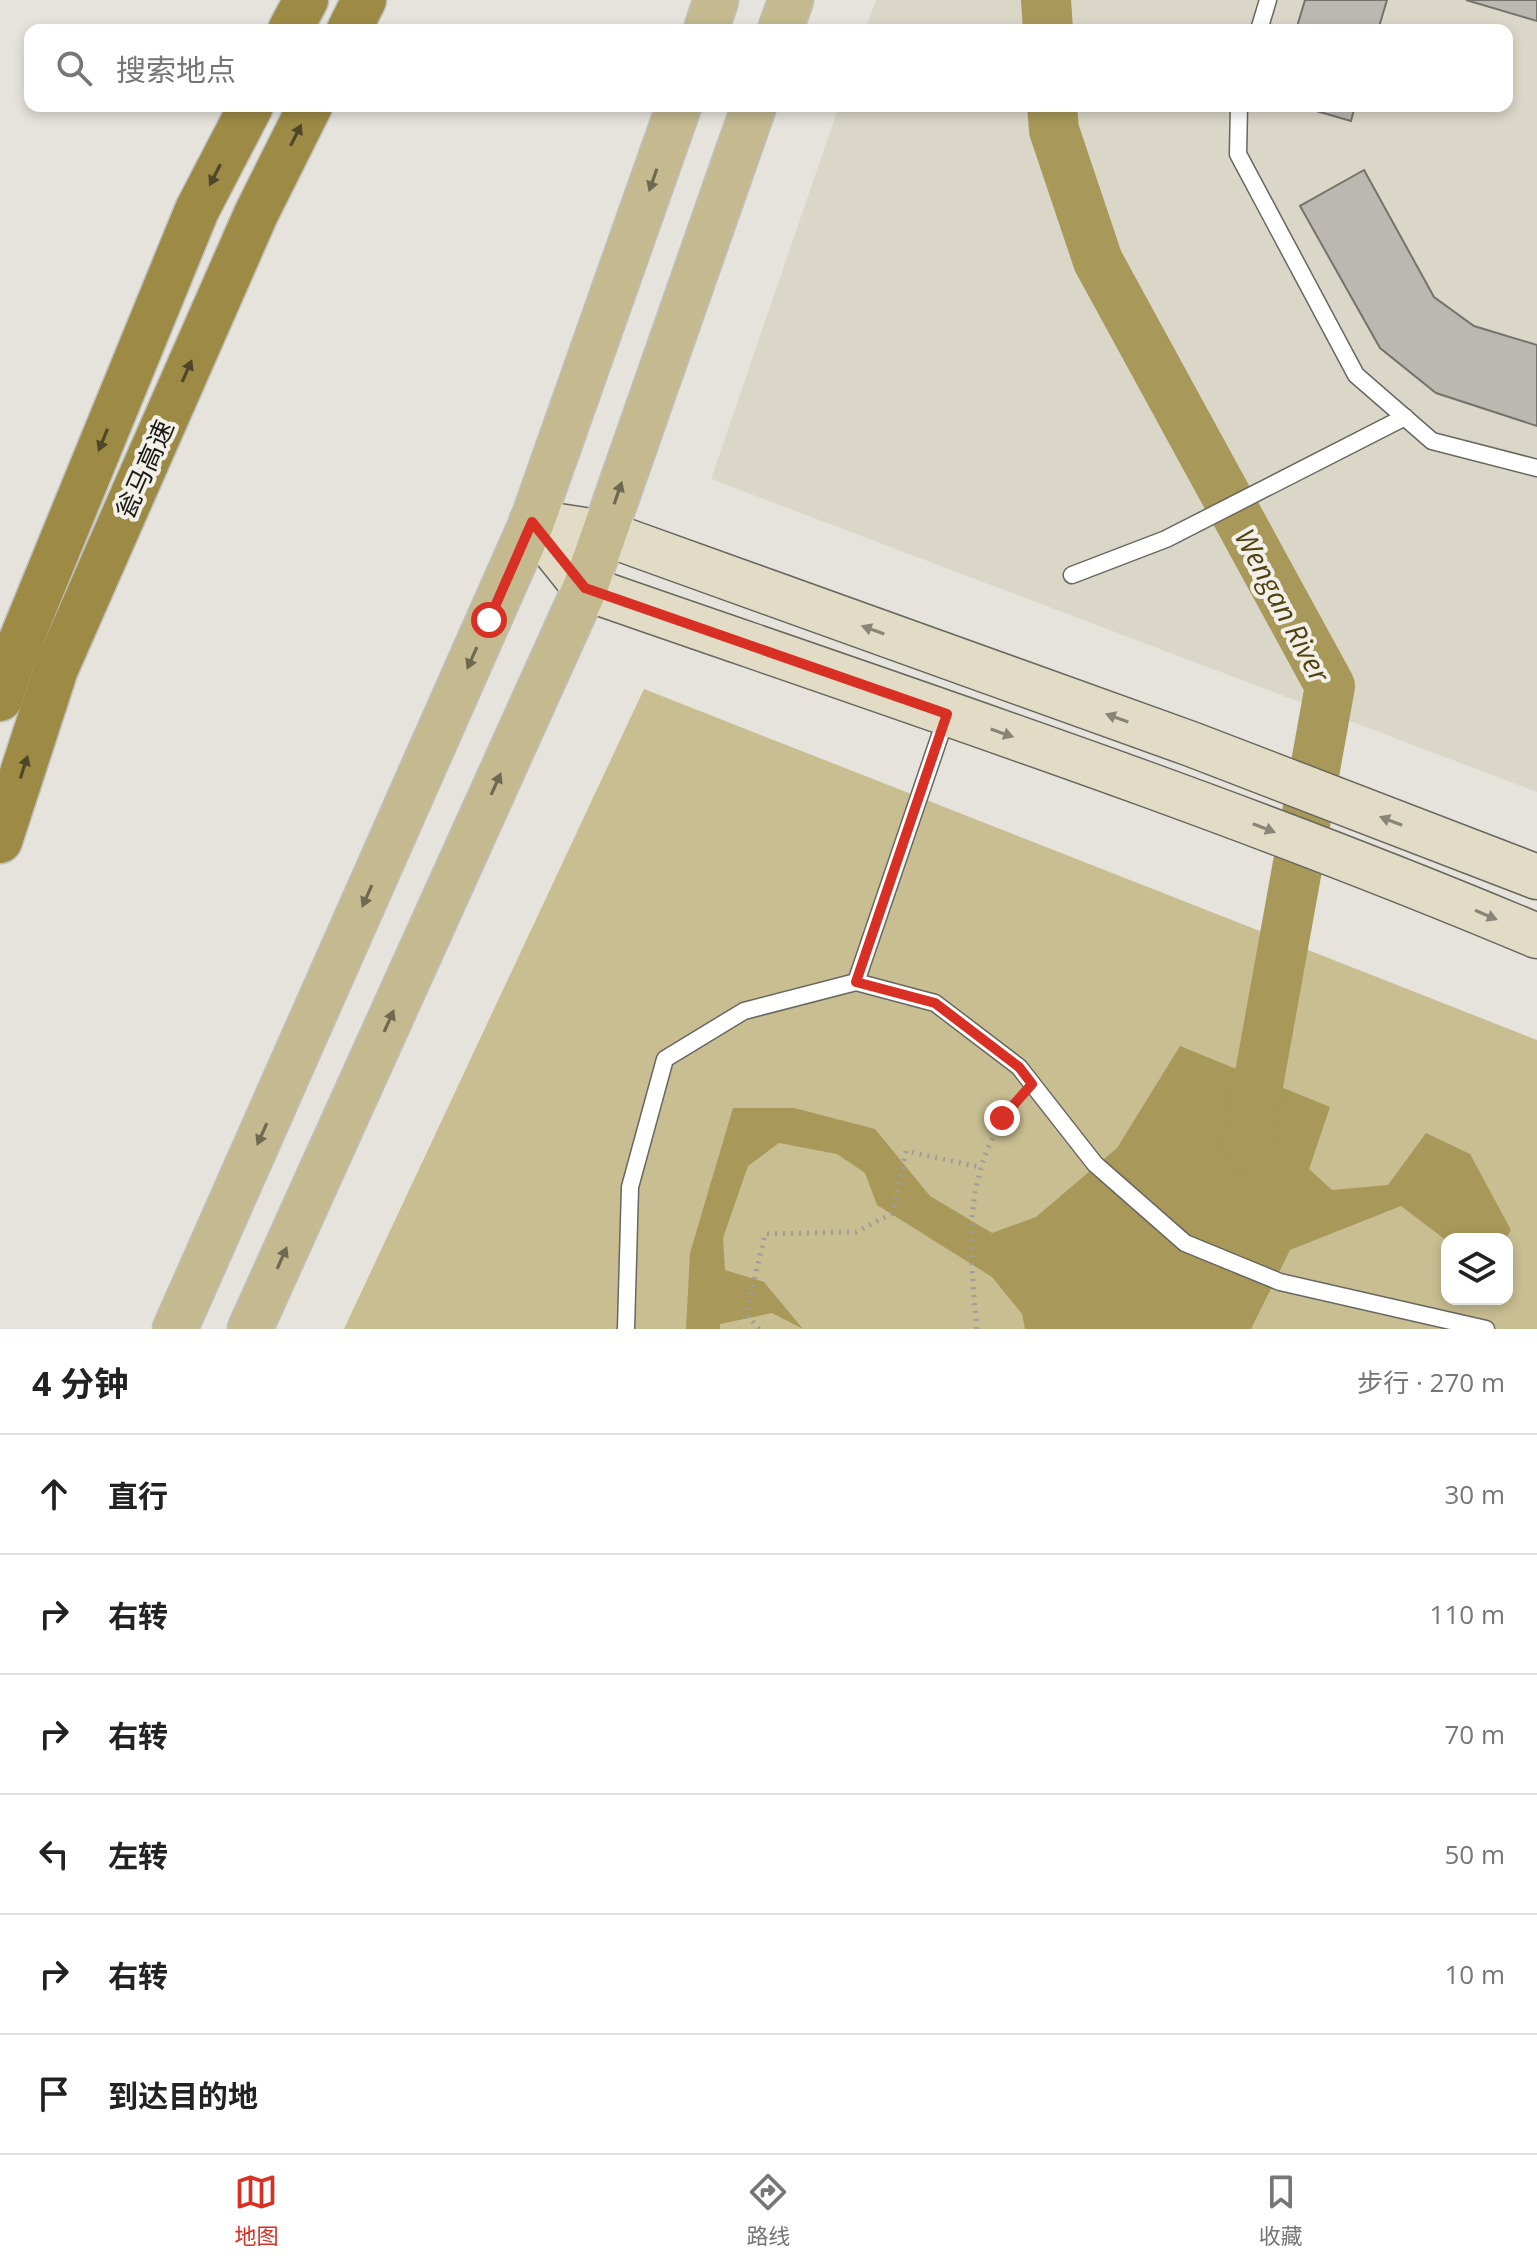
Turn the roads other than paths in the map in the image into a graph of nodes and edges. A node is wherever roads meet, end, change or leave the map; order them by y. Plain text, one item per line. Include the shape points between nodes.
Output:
1 (306, 0) edge
2 (364, 0) edge
3 (716, 0) edge
4 (791, 0) edge
5 (1268, 0) edge
6 (293, 24) edge
7 (352, 24) edge
8 (708, 24) edge
9 (782, 24) edge
10 (1261, 24) edge
11 (248, 112) edge
12 (307, 112) edge
13 (677, 112) edge
14 (752, 112) edge
15 (1239, 112) edge
16 (1405, 417) junction
17 (1537, 468) edge
18 (532, 522) junction
19 (604, 533) junction
20 (1072, 575) dead end
21 (585, 588) junction
22 (0, 699) edge
23 (947, 714) junction
24 (0, 841) edge
25 (1537, 877) edge
26 (1537, 936) edge
27 (856, 982) junction
28 (175, 1329) edge
29 (250, 1329) edge
30 (626, 1329) edge
31 (1486, 1329) edge

1 - 6 highway
2 - 7 highway
3 - 8 main road
4 - 9 main road
5 - 10 lane
11 -> 22 highway, 瓮马高速 via 197,210
24 -> 12 highway, 瓮马高速 via 56,669 256,214
13 -> 18 main road
19 -> 14 main road
15 - 16 lane via 1238,154 1356,375
16 - 17 lane via 1432,441
16 - 20 lane via 1166,539
18 - 19 main road
18 - 21 main road
18 -> 28 main road
19 - 21 main road
25 -> 19 main road via 1191,744
21 - 23 main road
29 -> 21 main road
23 -> 26 main road via 1191,800
23 - 27 lane
27 - 30 lane via 744,1011 665,1059 630,1187
27 - 31 lane via 935,1003 1019,1067 1095,1164 1185,1243 1280,1282

